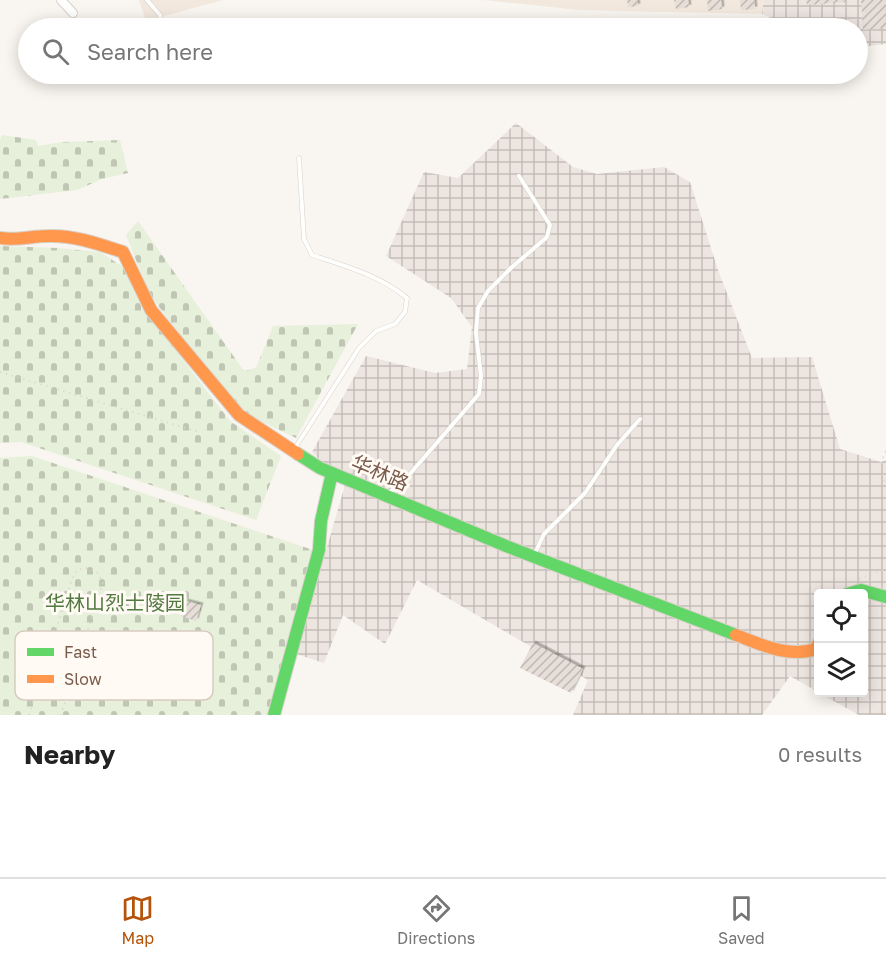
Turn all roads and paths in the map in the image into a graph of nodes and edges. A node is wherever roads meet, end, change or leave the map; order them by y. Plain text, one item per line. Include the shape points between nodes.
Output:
1 (61, 0) edge
2 (147, 0) edge
3 (73, 13) dead end
4 (160, 18) edge
5 (299, 158) dead end
6 (519, 177) dead end
7 (0, 237) edge
8 (0, 372) edge
9 (640, 419) dead end
10 (199, 432) dead end
11 (292, 451) junction
12 (886, 451) edge
13 (332, 473) junction
14 (886, 484) edge
15 (385, 496) junction
16 (533, 557) junction
17 (886, 569) edge
18 (850, 589) edge
19 (868, 591) edge
20 (886, 597) edge
21 (56, 631) edge
22 (88, 631) edge
23 (814, 650) edge
24 (34, 700) edge
25 (66, 700) edge
26 (29, 715) edge
27 (61, 715) edge
28 (274, 715) edge

1 - 3 street
2 - 4 lane
5 - 11 lane via 304,239 312,255 392,285 406,298 405,312 395,324 376,331 359,348
6 - 15 lane via 550,225 547,237 488,291 478,308 479,394 409,475
7 - 11 street, 华林路 via 91,240 123,252 151,310 239,416
8 - 10 path
9 - 16 lane via 585,493 544,534
11 - 13 street, 华林路
12 - 14 path via 880,460
13 - 15 street, 华林路
13 - 28 street via 319,550
15 - 16 street, 华林路
16 - 23 street, 华林路 via 772,649 804,653
17 - 18 path via 854,583
19 - 20 street
21 - 22 path via 72,579 77,570 86,568 96,571 103,582
24 - 26 path
25 - 27 path

